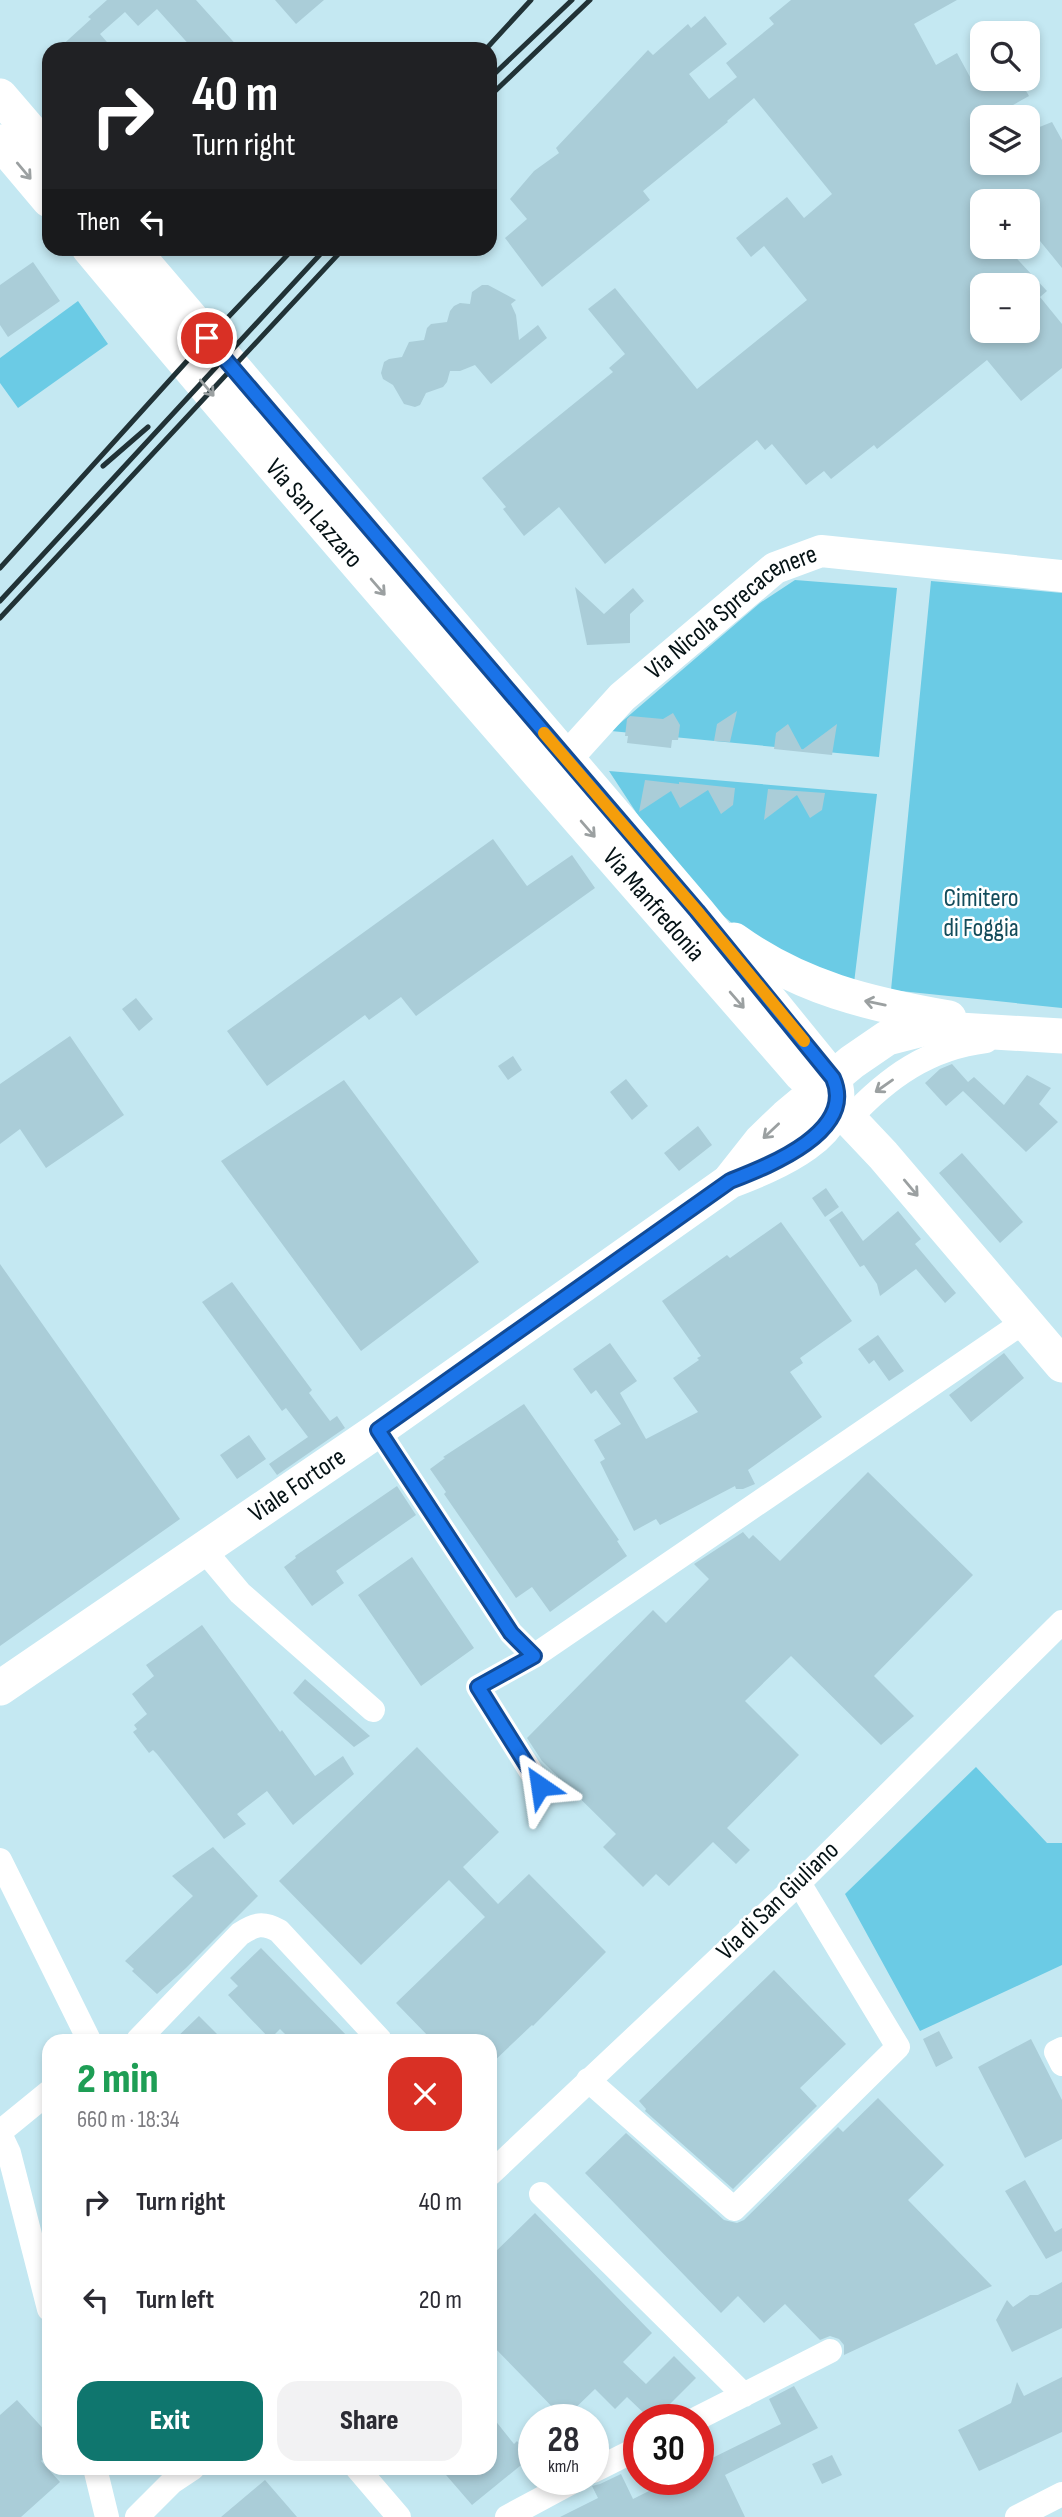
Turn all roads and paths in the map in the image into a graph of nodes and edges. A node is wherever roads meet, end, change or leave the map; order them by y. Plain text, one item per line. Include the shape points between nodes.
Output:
1 (0, 96) edge
2 (0, 142) edge
3 (42, 145) edge
4 (42, 192) edge
5 (100, 256) edge
6 (133, 256) edge
7 (143, 288) junction
8 (1062, 576) edge
9 (554, 767) junction
10 (697, 911) junction
11 (1050, 1036) edge
12 (835, 1098) junction
13 (817, 1136) junction
14 (883, 1155) junction
15 (730, 1181) junction
16 (1025, 1321) junction
17 (1062, 1364) edge
18 (378, 1430) junction
19 (204, 1549) junction
20 (1062, 1622) edge
21 (534, 1656) junction
22 (0, 1688) edge
23 (373, 1710) dead end
24 (540, 1786) dead end
25 (0, 1860) edge
26 (799, 1882) junction
27 (86, 2034) edge
28 (144, 2034) edge
29 (374, 2034) edge
30 (1062, 2049) edge
31 (1062, 2064) edge
32 (588, 2080) junction
33 (42, 2098) edge
34 (0, 2133) edge
35 (497, 2163) edge
36 (541, 2194) dead end
37 (42, 2282) edge
38 (830, 2351) dead end
39 (744, 2395) junction
40 (714, 2410) edge
41 (97, 2475) edge
42 (177, 2475) edge
43 (363, 2475) edge
44 (1062, 2494) edge
45 (548, 2495) edge
46 (107, 2517) edge
47 (138, 2517) edge
48 (400, 2517) edge
49 (508, 2517) edge
50 (1017, 2517) edge

1 - 3 main road
2 -> 4 main road
5 - 7 main road, Via San Lazzaro
6 - 7 main road, Via San Lazzaro
7 - 9 main road, Via San Lazzaro
8 - 9 street, Via Nicola Sprecacenere via 821,551 775,569 622,697
9 - 10 main road, Via Manfredonia
9 -> 12 main road, Via Manfredonia via 801,1074
11 -> 10 main road via 857,1000 796,978 736,942
10 - 12 main road, Via Manfredonia
11 -> 12 main road via 926,1028 887,1038 852,1062
12 - 13 main road, Viale Fortore
12 - 14 main road, Via Manfredonia
12 -> 15 main road, Viale Fortore via 761,1141
13 - 14 main road via 843,1136
13 - 15 main road, Viale Fortore via 765,1167
14 -> 16 main road, Via Manfredonia
15 - 18 main road, Viale Fortore
16 - 17 main road, Via Manfredonia
16 - 21 street
18 - 19 main road, Viale Fortore
18 - 21 street via 511,1633
19 - 22 main road, Viale Fortore
19 - 23 street via 240,1593
20 - 26 street, Via di San Giuliano
21 - 24 street via 478,1687
25 - 27 street
26 - 32 street, Via di San Giuliano
26 - 32 street via 898,2047 734,2209
28 - 29 street via 240,1934 267,1924 279,1931
30 - 31 street via 1056,2052
32 - 35 street, Via di San Giuliano
33 - 34 street
34 - 37 street
36 - 39 street
38 - 39 street
39 - 40 street
41 - 46 street
42 - 47 street
43 - 48 street
44 - 50 street
45 - 49 street

